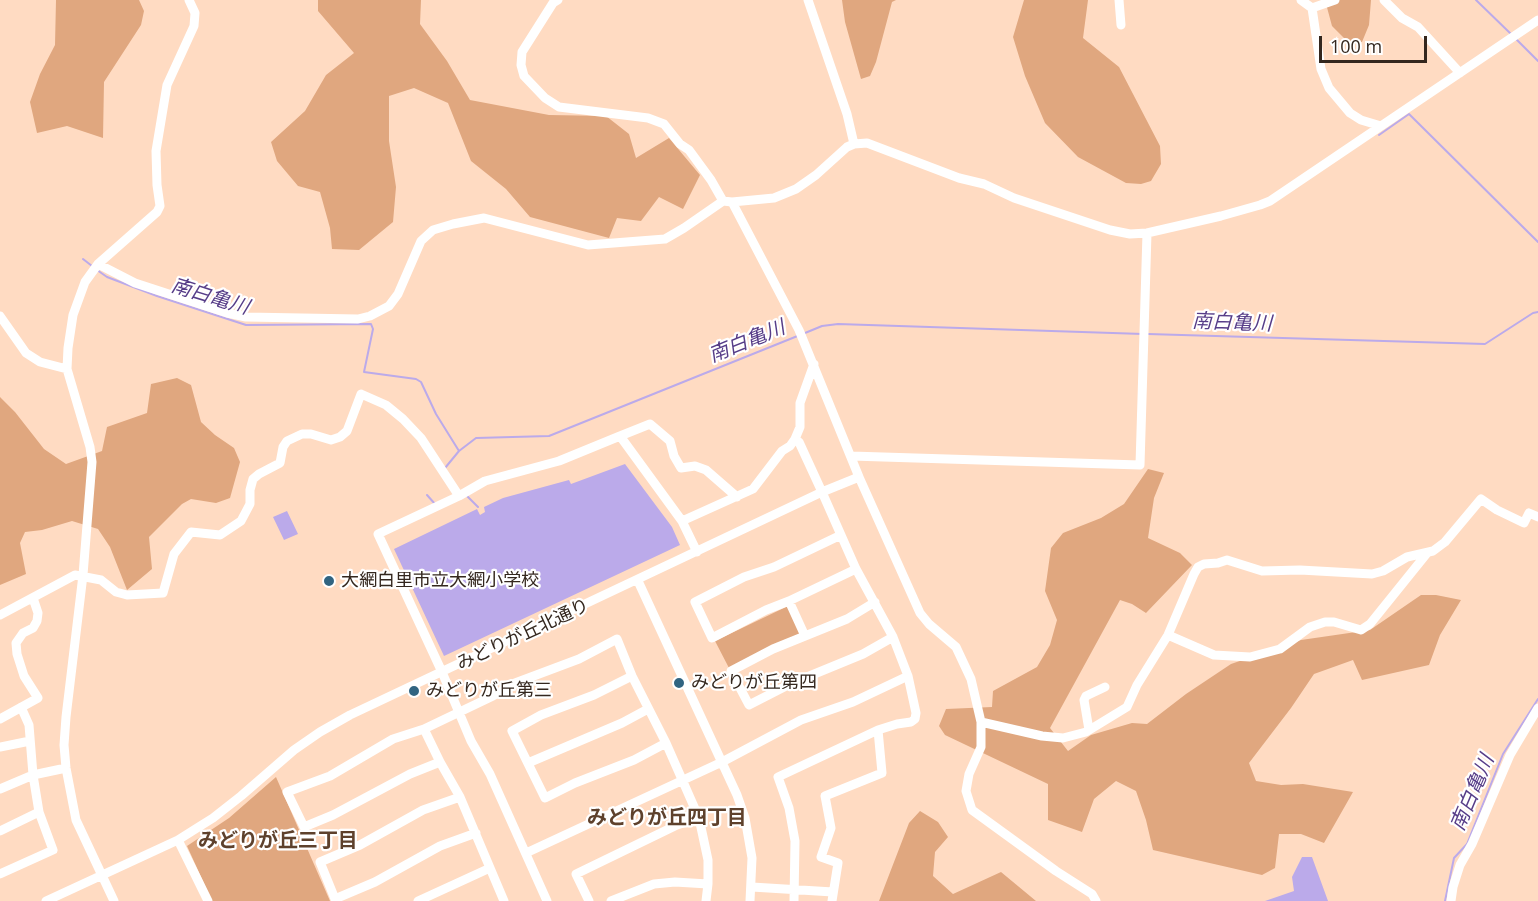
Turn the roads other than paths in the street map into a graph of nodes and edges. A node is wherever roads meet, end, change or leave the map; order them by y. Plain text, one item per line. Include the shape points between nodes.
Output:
1 (189, 0) edge
2 (558, 0) edge
3 (808, 0) edge
4 (1119, 0) edge
5 (1301, 0) edge
6 (1335, 0) edge
7 (1384, 0) edge
8 (1312, 8) junction
9 (1538, 20) edge
10 (1121, 25) dead end
11 (1460, 73) junction
12 (1381, 126) junction
13 (854, 144) junction
14 (727, 202) junction
15 (1147, 233) junction
16 (98, 264) junction
17 (0, 315) edge
18 (814, 364) junction
19 (67, 369) junction
20 (620, 436) junction
21 (795, 440) junction
22 (851, 456) junction
23 (859, 477) junction
24 (822, 492) junction
25 (459, 496) junction
26 (737, 497) junction
27 (1538, 517) edge
28 (682, 521) junction
29 (841, 535) junction
30 (696, 552) junction
31 (1428, 552) junction
32 (856, 569) junction
33 (83, 576) junction
34 (638, 581) junction
35 (33, 598) junction
36 (789, 601) junction
37 (875, 602) junction
38 (0, 615) edge
39 (1168, 635) junction
40 (805, 636) junction
41 (893, 637) junction
42 (442, 672) junction
43 (632, 676) junction
44 (908, 676) junction
45 (1105, 687) dead end
46 (21, 707) junction
47 (1538, 708) edge
48 (648, 709) junction
49 (458, 713) junction
50 (0, 719) edge
51 (981, 722) junction
52 (424, 729) junction
53 (878, 730) junction
54 (1089, 730) junction
55 (30, 741) junction
56 (666, 743) junction
57 (0, 747) edge
58 (440, 762) junction
59 (722, 762) junction
60 (528, 763) junction
61 (66, 768) junction
62 (33, 775) junction
63 (682, 781) junction
64 (0, 789) edge
65 (460, 797) junction
66 (39, 812) junction
67 (699, 818) junction
68 (0, 831) edge
69 (476, 833) junction
70 (178, 840) junction
71 (526, 853) junction
72 (490, 868) junction
73 (0, 874) edge
74 (103, 876) junction
75 (708, 884) junction
76 (752, 887) junction
77 (795, 889) junction
78 (833, 897) edge
79 (46, 901) edge
80 (114, 901) edge
81 (208, 901) edge
82 (418, 901) edge
83 (504, 901) edge
84 (547, 901) edge
85 (589, 901) edge
86 (611, 901) edge
87 (706, 901) edge
88 (750, 901) edge
89 (794, 901) edge
90 (1096, 901) edge
91 (1451, 901) edge

1 - 16 street via 195,13 194,26 167,85 156,151 160,206
2 - 14 street via 522,52 524,76 559,107 648,118 664,124 689,150
3 - 13 street
4 - 10 street
5 - 8 street
6 - 8 street
7 - 11 street via 1418,27
8 - 12 street via 1321,69 1329,88 1350,113
9 - 11 street
11 - 12 street
12 - 15 street via 1260,206
13 - 14 street via 796,189 774,198
13 - 15 street via 867,143 1110,230
14 - 16 street via 665,239 631,243 588,245 484,218 433,230 422,241 389,306 358,319 227,313 135,283
14 - 18 street
15 - 22 street via 1140,465
16 - 19 street via 77,303
17 - 19 street via 26,353 40,362
18 - 21 street via 800,403 800,426
18 - 22 street
19 - 33 street via 92,462
20 - 25 street via 559,461 485,482
20 - 26 street via 650,424 670,441 681,468 695,466 706,470
20 - 28 street
21 - 24 street
21 - 26 street via 753,489
22 - 23 street
23 - 24 street, みどりが丘北通り
23 - 51 street via 920,613 962,655
24 - 29 street
24 - 30 street, みどりが丘北通り
25 - 33 street via 421,438 403,419 386,405 361,394 347,432 336,440 302,434 287,441 280,463 253,479 250,504 241,521 220,535 190,532 174,554 163,593 127,595 100,580
25 - 42 street via 378,534
26 - 28 street
27 - 31 street via 1529,513 1524,522 1481,498 1445,542
28 - 30 street
29 - 32 street
29 - 36 street via 695,602 712,638
30 - 34 street, みどりが丘北通り
31 - 39 street via 1370,624 1360,630 1325,622 1310,627 1280,649 1250,657 1214,655
31 - 39 street via 1407,557 1372,574 1262,571 1227,560 1204,564 1194,574
32 - 36 street
32 - 37 street
33 - 35 street via 75,574
33 - 61 street via 66,717
34 - 42 street, みどりが丘北通り
34 - 59 street
35 - 38 street
35 - 46 street via 37,621 16,643 24,676 38,698
36 - 40 street
37 - 40 street via 847,619
37 - 41 street
39 - 54 street via 1127,708
40 - 41 street via 730,670 749,705
41 - 44 street
42 - 49 street
42 - 70 street, みどりが丘北通り via 320,732 213,818
43 - 48 street
43 - 49 street via 617,639 579,659 515,683
43 - 60 street via 512,731
44 - 53 street via 915,719
44 - 59 street via 853,702 801,720
45 - 54 street via 1084,700
46 - 50 street
46 - 55 street via 29,725
47 - 91 street via 1510,755 1460,865
48 - 56 street
48 - 60 street
49 - 52 street
49 - 71 street
51 - 54 street via 1063,738
51 - 90 street via 981,747 966,791 972,810 1092,894
52 - 58 street
52 - 58 street via 393,739 330,776 287,792 304,827
53 - 77 street via 778,777 795,841
53 - 78 street via 882,773 825,796 831,828 821,857 838,862
55 - 57 street
55 - 62 street
56 - 60 street via 545,798
56 - 63 street
58 - 65 street
59 - 63 street
59 - 76 street via 745,818
61 - 62 street
61 - 74 street via 76,820
62 - 64 street
62 - 66 street
63 - 67 street
63 - 71 street
65 - 69 street
65 - 69 street via 423,810 321,862 335,899 441,846
66 - 68 street
66 - 73 street via 53,850
67 - 75 street via 708,860
67 - 85 street via 576,874
69 - 72 street
70 - 74 street, みどりが丘北通り
70 - 81 street
71 - 84 street
72 - 82 street
72 - 83 street
74 - 79 street, みどりが丘北通り
74 - 80 street
75 - 86 street via 654,884
75 - 87 street
76 - 77 street
76 - 88 street
77 - 78 street
77 - 89 street

